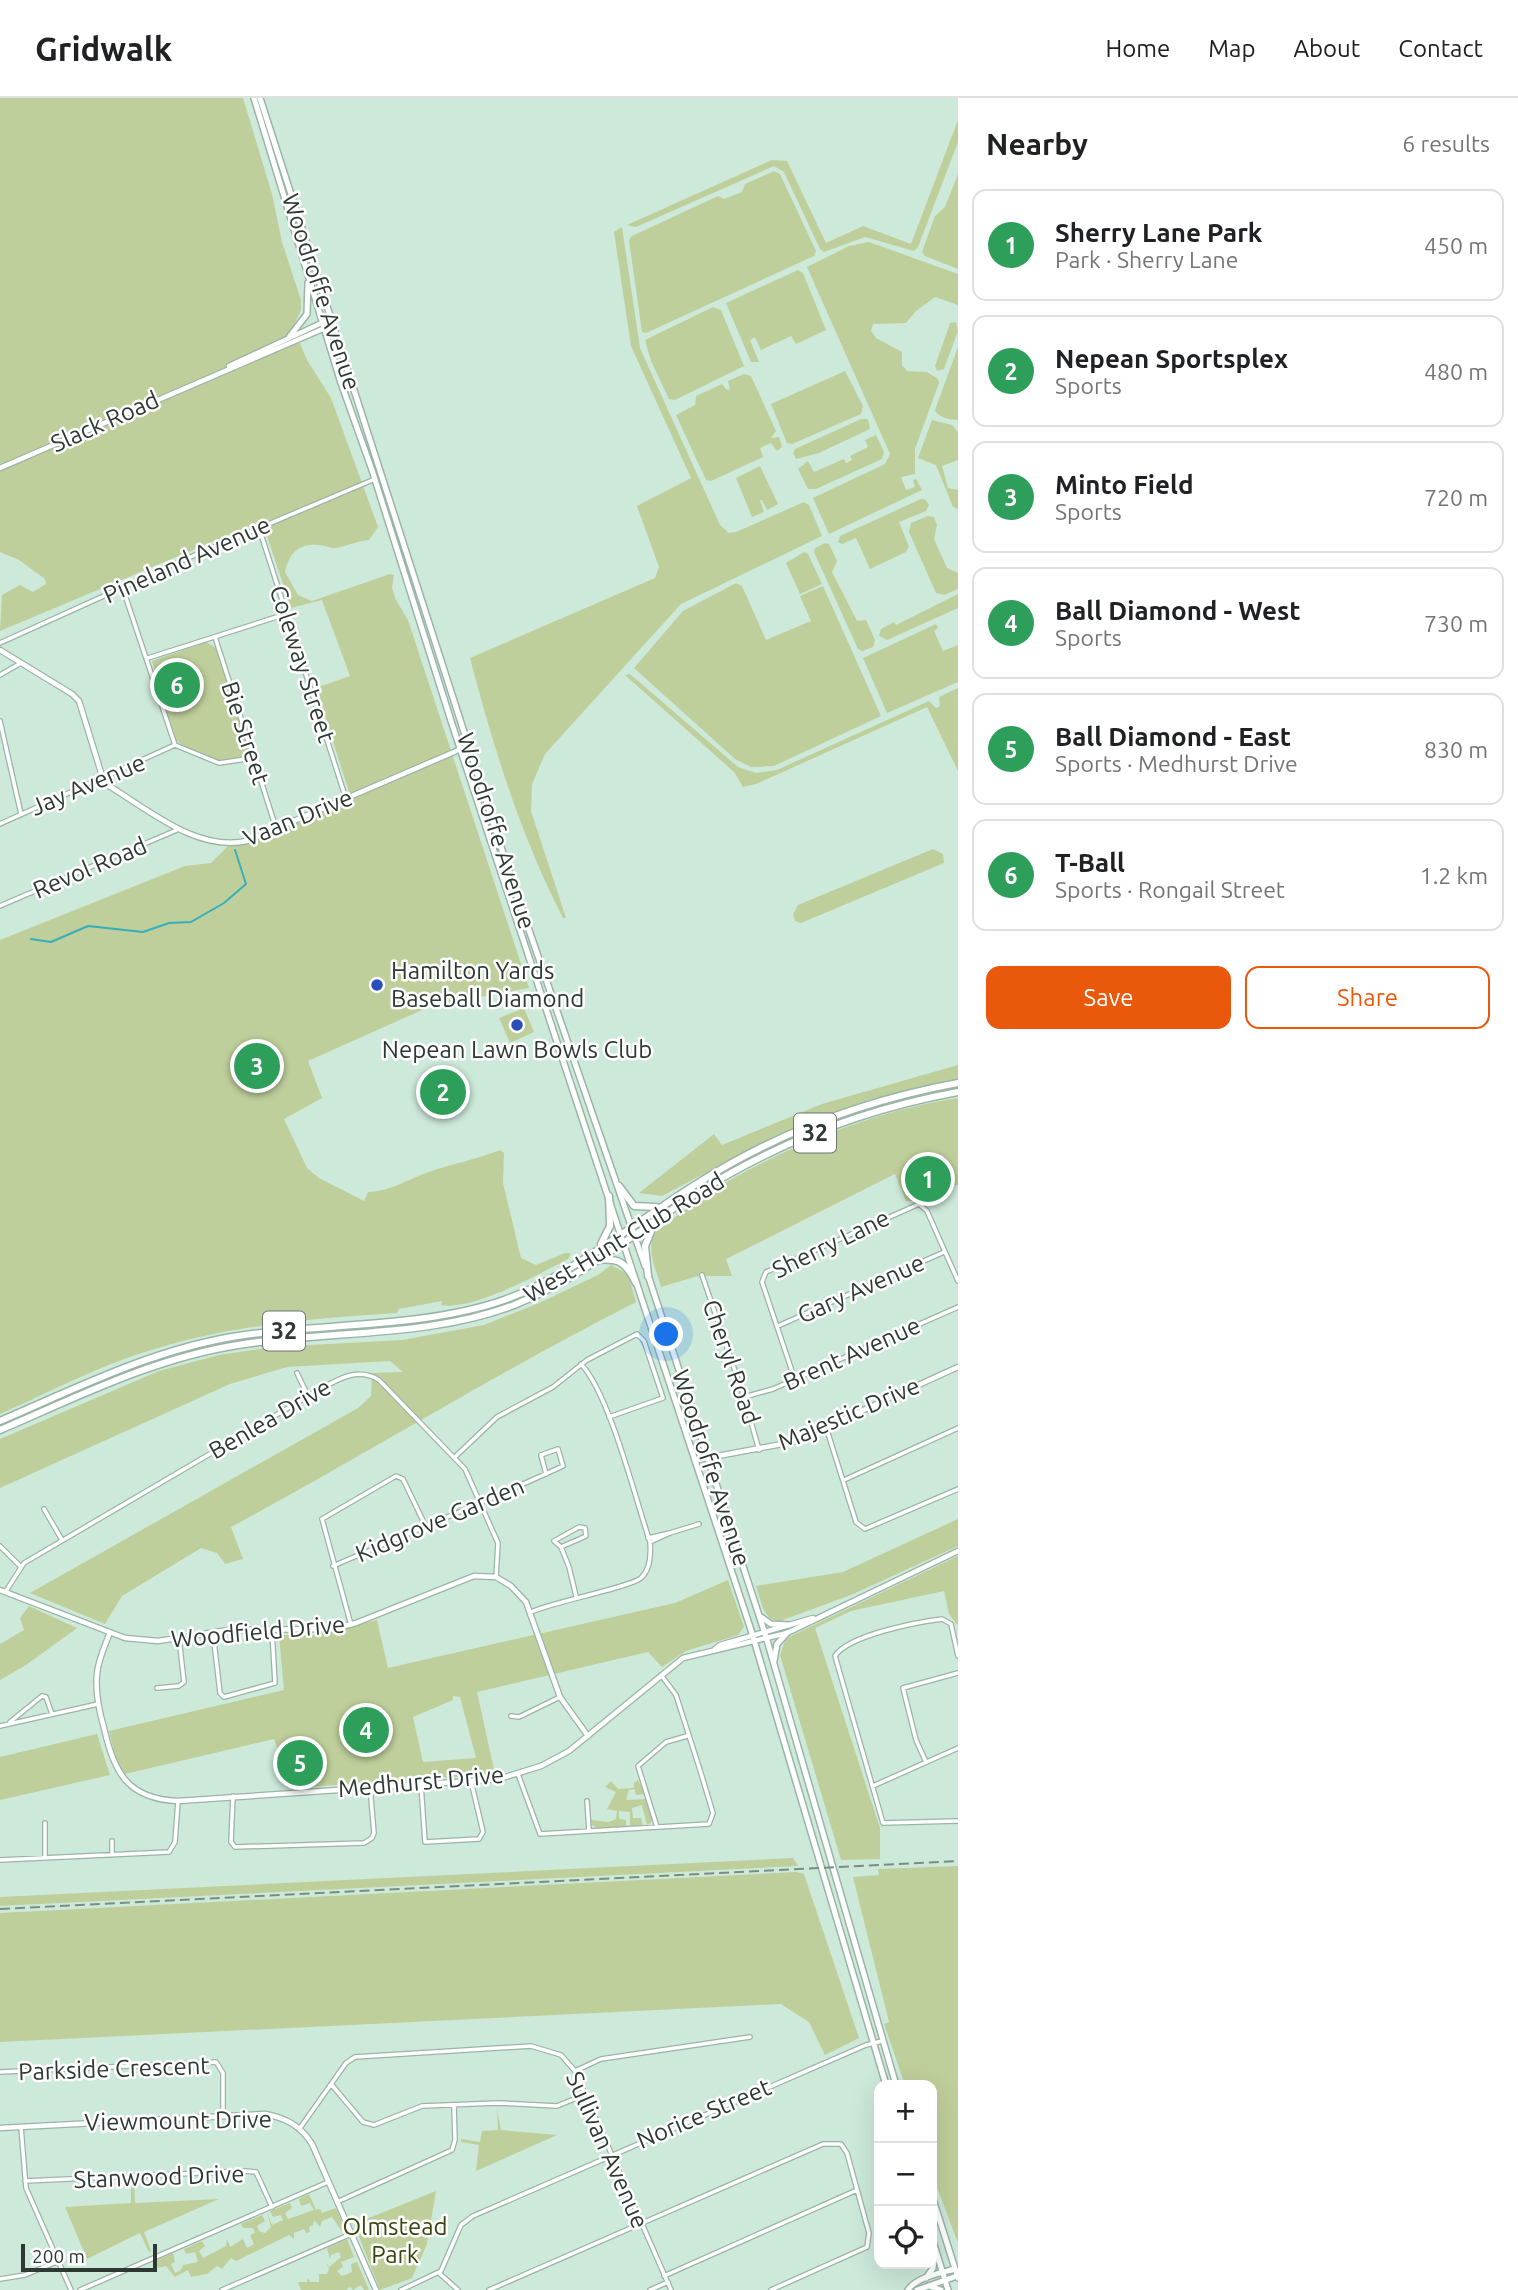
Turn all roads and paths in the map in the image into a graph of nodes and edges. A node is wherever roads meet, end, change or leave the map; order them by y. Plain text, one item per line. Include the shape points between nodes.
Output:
1 (254, 98) edge
2 (260, 98) edge
3 (308, 280) junction
4 (331, 322) junction
5 (323, 325) junction
6 (290, 336) junction
7 (210, 377) junction
8 (0, 468) edge
9 (375, 479) junction
10 (259, 528) junction
11 (123, 589) junction
12 (286, 613) junction
13 (215, 637) junction
14 (0, 643) edge
15 (0, 650) edge
16 (148, 658) junction
17 (21, 663) junction
18 (0, 675) edge
19 (0, 721) edge
20 (175, 744) junction
21 (468, 746) junction
22 (461, 748) junction
23 (253, 758) junction
24 (103, 779) junction
25 (346, 799) junction
26 (21, 814) junction
27 (0, 824) edge
28 (276, 828) junction
29 (179, 829) junction
30 (0, 906) edge
31 (958, 1083) edge
32 (958, 1092) edge
33 (587, 1098) junction
34 (578, 1102) junction
35 (619, 1186) junction
36 (609, 1196) junction
37 (662, 1207) junction
38 (656, 1220) junction
39 (632, 1225) junction
40 (620, 1233) junction
41 (635, 1234) junction
42 (623, 1242) junction
43 (600, 1246) junction
44 (944, 1252) junction
45 (595, 1261) junction
46 (702, 1275) dead end
47 (648, 1276) junction
48 (958, 1281) edge
49 (636, 1283) junction
50 (958, 1307) edge
51 (778, 1326) junction
52 (582, 1364) junction
53 (958, 1367) edge
54 (297, 1373) dead end
55 (795, 1380) junction
56 (308, 1396) junction
57 (744, 1397) junction
58 (689, 1403) junction
59 (678, 1406) junction
60 (609, 1417) junction
61 (0, 1421) edge
62 (826, 1427) junction
63 (958, 1428) edge
64 (0, 1430) edge
65 (759, 1450) junction
66 (456, 1457) junction
67 (707, 1458) junction
68 (696, 1460) junction
69 (546, 1474) junction
70 (844, 1480) junction
71 (958, 1489) edge
72 (480, 1503) junction
73 (44, 1509) dead end
74 (699, 1524) dead end
75 (425, 1525) junction
76 (62, 1540) junction
77 (649, 1540) junction
78 (0, 1546) edge
79 (561, 1546) junction
80 (958, 1551) edge
81 (20, 1566) junction
82 (333, 1566) junction
83 (496, 1577) junction
84 (3, 1591) edge
85 (576, 1596) junction
86 (531, 1612) junction
87 (758, 1615) junction
88 (818, 1616) junction
89 (351, 1625) junction
90 (789, 1625) junction
91 (272, 1631) junction
92 (110, 1632) junction
93 (213, 1632) junction
94 (764, 1633) junction
95 (787, 1633) junction
96 (753, 1634) junction
97 (179, 1638) junction
98 (767, 1640) junction
99 (755, 1642) junction
100 (714, 1649) junction
101 (958, 1656) edge
102 (774, 1664) junction
103 (958, 1672) edge
104 (661, 1675) junction
105 (157, 1688) dead end
106 (560, 1697) junction
107 (98, 1704) junction
108 (52, 1714) junction
109 (511, 1716) dead end
110 (8, 1724) junction
111 (0, 1726) edge
112 (588, 1736) junction
113 (687, 1736) junction
114 (958, 1748) edge
115 (926, 1762) junction
116 (518, 1774) junction
117 (471, 1781) junction
118 (421, 1784) junction
119 (873, 1786) junction
120 (370, 1787) junction
121 (233, 1796) junction
122 (178, 1801) junction
123 (587, 1801) dead end
124 (958, 1821) edge
125 (45, 1823) dead end
126 (658, 1828) junction
127 (589, 1831) junction
128 (824, 1839) junction
129 (112, 1841) dead end
130 (813, 1842) junction
131 (112, 1855) junction
132 (45, 1857) junction
133 (0, 1860) edge
134 (840, 1896) junction
135 (830, 1899) junction
136 (750, 2037) dead end
137 (883, 2041) junction
138 (873, 2043) junction
139 (575, 2071) junction
140 (0, 2072) edge
141 (884, 2080) edge
142 (895, 2080) edge
143 (331, 2084) junction
144 (584, 2095) junction
145 (454, 2106) junction
146 (223, 2116) junction
147 (21, 2126) junction
148 (0, 2128) edge
149 (300, 2128) junction
150 (609, 2155) junction
151 (25, 2181) junction
152 (328, 2182) junction
153 (857, 2190) junction
154 (337, 2202) junction
155 (935, 2206) edge
156 (272, 2207) junction
157 (640, 2224) junction
158 (351, 2234) junction
159 (949, 2248) junction
160 (937, 2253) edge
161 (958, 2258) edge
162 (59, 2261) junction
163 (932, 2269) edge
164 (439, 2273) junction
165 (957, 2273) edge
166 (664, 2276) junction
167 (944, 2276) junction
168 (0, 2279) edge
169 (668, 2282) junction
170 (926, 2282) junction
171 (71, 2290) edge
172 (80, 2290) edge
173 (222, 2290) edge
174 (376, 2290) edge
175 (401, 2290) edge
176 (458, 2290) edge
177 (489, 2290) edge
178 (650, 2290) edge
179 (671, 2290) edge
180 (771, 2290) edge
181 (908, 2290) edge
182 (916, 2290) edge
183 (941, 2290) edge
184 (948, 2290) edge

1 - 3 main road, Woodroffe Avenue
2 - 4 main road, Woodroffe Avenue
3 - 5 main road, Woodroffe Avenue
3 - 6 main road via 307,314
4 - 5 street, Slack Road
4 - 21 main road, Woodroffe Avenue
5 - 6 street, Slack Road
5 - 7 street, Slack Road
5 - 9 main road, Woodroffe Avenue
6 - 7 street, Slack Road
7 - 8 street, Slack Road
9 - 10 street, Pineland Avenue
9 - 22 main road, Woodroffe Avenue
10 - 11 street, Pineland Avenue
10 - 12 street, Coleway Street
11 - 14 street, Pineland Avenue
11 - 16 street
12 - 13 street
12 - 25 street, Coleway Street
13 - 16 street
13 - 23 street, Bie Street
15 - 17 street
16 - 20 street
17 - 18 street
17 - 24 street via 79,701
19 - 26 street
20 - 23 street via 219,763
20 - 24 street, Jay Avenue
21 - 22 street, Vaan Drive
21 - 33 main road, Woodroffe Avenue
22 - 25 street, Vaan Drive
22 - 34 main road, Woodroffe Avenue
23 - 28 street, Bie Street
24 - 26 street, Jay Avenue
24 - 29 street, Vaan Drive
25 - 28 street, Vaan Drive
26 - 27 street, Jay Avenue
28 - 29 street, Vaan Drive via 236,844
29 - 30 street, Revol Road
31 - 37 main road, West Hunt Club Road / 32 via 894,1097 810,1126 737,1160
32 - 38 main road, West Hunt Club Road / 32 via 896,1106 805,1137 727,1175
33 - 34 main road
33 - 35 main road, Woodroffe Avenue
34 - 36 main road, Woodroffe Avenue
35 - 37 main road via 637,1208
35 - 39 main road, Woodroffe Avenue
36 - 40 main road, Woodroffe Avenue
36 - 43 main road via 610,1226
37 - 39 main road, West Hunt Club Road / 32
38 - 41 main road, West Hunt Club Road / 32
38 - 47 main road via 645,1241
39 - 40 main road, West Hunt Club Road / 32
39 - 41 main road, Woodroffe Avenue
40 - 42 main road, Woodroffe Avenue
40 - 43 main road, West Hunt Club Road / 32
41 - 42 main road, West Hunt Club Road / 32
41 - 47 main road, Woodroffe Avenue
42 - 45 main road, West Hunt Club Road / 32
42 - 49 main road, Woodroffe Avenue
43 - 61 main road, West Hunt Club Road / 32 via 540,1284 484,1306 207,1342 153,1356
44 - 48 street, Sherry Lane
44 - 51 street, Gary Avenue
44 - 51 street, Sherry Lane via 923,1206 905,1208 766,1272 762,1282
45 - 49 main road via 623,1262
45 - 64 main road, West Hunt Club Road / 32 via 537,1295 490,1313 204,1352 114,1381
46 - 57 street, Cheryl Road
47 - 58 main road, Woodroffe Avenue
49 - 59 main road, Woodroffe Avenue
50 - 55 street, Brent Avenue
51 - 55 street, Sherry Lane
52 - 60 street via 595,1380
52 - 60 street via 632,1335 644,1340 663,1398
52 - 66 street via 553,1387 489,1423
53 - 62 street, Majestic Drive
54 - 56 street
55 - 57 street, Brent Avenue
56 - 66 street, Benlea Drive via 342,1377 368,1374
56 - 76 street, Benlea Drive
57 - 65 street, Cheryl Road
58 - 59 main road
58 - 67 main road, Woodroffe Avenue
59 - 68 main road, Woodroffe Avenue
60 - 77 street
62 - 65 street, Majestic Drive
62 - 70 street
63 - 70 street
65 - 67 street, Majestic Drive
66 - 72 street, Benlea Drive
67 - 68 street, Majestic Drive
67 - 87 main road, Woodroffe Avenue
68 - 96 main road, Woodroffe Avenue
69 - 69 street, Kidgrove Garden via 564,1466 558,1449 541,1455
69 - 72 street, Kidgrove Garden
70 - 71 street via 856,1522 865,1529
72 - 75 street, Kidgrove Garden
72 - 83 street, Benlea Drive via 498,1543
73 - 76 street
74 - 77 street
75 - 82 street, Kidgrove Garden
75 - 82 street via 403,1479 390,1477 322,1519
76 - 81 street, Benlea Drive
77 - 85 street via 650,1560 639,1580
78 - 81 street
79 - 79 street via 586,1536 585,1528 556,1538
79 - 85 street
80 - 88 street
81 - 84 street, Benlea Drive
82 - 89 street
83 - 86 street via 518,1592
83 - 89 street, Woodfield Drive via 471,1577
84 - 92 street, Woodfield Drive
85 - 86 street
86 - 106 street
87 - 90 main road via 771,1624
87 - 94 main road, Woodroffe Avenue
88 - 90 street, Medhurst Drive
88 - 95 street, Medhurst Drive
89 - 91 street, Woodfield Drive
90 - 94 street, Medhurst Drive
91 - 93 street, Woodfield Drive
91 - 93 street via 275,1683 224,1698
92 - 97 street, Woodfield Drive via 146,1641
92 - 107 street, Medhurst Drive via 97,1671
93 - 97 street, Woodfield Drive
94 - 96 street, Medhurst Drive
94 - 98 main road, Woodroffe Avenue
95 - 98 street, Medhurst Drive
95 - 102 main road via 777,1644
96 - 99 main road, Woodroffe Avenue
96 - 100 street, Medhurst Drive
97 - 105 street via 184,1682
98 - 99 street, Medhurst Drive
98 - 102 main road, Woodroffe Avenue
99 - 100 street, Medhurst Drive
99 - 130 main road, Woodroffe Avenue
100 - 104 street, Medhurst Drive via 683,1658
101 - 119 street via 951,1624 942,1619 872,1635 836,1653
102 - 128 main road, Woodroffe Avenue
103 - 115 street via 903,1688
104 - 112 street, Medhurst Drive
104 - 113 street via 676,1695
106 - 109 street via 519,1717
106 - 112 street
107 - 108 street
107 - 122 street, Medhurst Drive via 111,1758 120,1775 145,1795
108 - 110 street
108 - 110 street via 42,1696
110 - 111 street
112 - 116 street, Medhurst Drive via 560,1756
113 - 126 street via 666,1742 638,1766
113 - 126 street via 713,1819 706,1826
114 - 115 street
115 - 119 street
116 - 117 street, Medhurst Drive
116 - 127 street via 537,1831
117 - 118 street, Medhurst Drive
117 - 118 street via 483,1832 479,1839 425,1842
118 - 120 street, Medhurst Drive
119 - 124 street via 883,1823
120 - 121 street, Medhurst Drive
120 - 121 street via 373,1833 364,1843 235,1847 231,1842
121 - 122 street, Medhurst Drive
122 - 131 street via 172,1850
123 - 127 street
125 - 132 street
126 - 127 street
128 - 130 main road
128 - 134 main road, Woodroffe Avenue
129 - 131 street
130 - 135 main road, Woodroffe Avenue
131 - 132 street
132 - 133 street
134 - 135 main road
134 - 137 main road, Woodroffe Avenue
135 - 138 main road, Woodroffe Avenue
136 - 139 street via 601,2059
137 - 138 street, Norice Street
137 - 142 main road, Woodroffe Avenue
138 - 141 main road, Woodroffe Avenue
138 - 150 street, Norice Street
139 - 143 street, Sullivan Avenue via 561,2055 541,2046 390,2053 355,2057
139 - 144 street, Sullivan Avenue
140 - 146 street, Parkside Crescent via 216,2062 223,2073
143 - 145 street via 370,2125 422,2106
143 - 149 street, Sullivan Avenue
144 - 145 street via 557,2106
144 - 150 street, Sullivan Avenue
145 - 154 street via 452,2150
146 - 147 street, Viewmount Drive
146 - 149 street, Viewmount Drive via 265,2114
147 - 148 street, Viewmount Drive
147 - 151 street
149 - 152 street, Viewmount Drive
150 - 157 street, Sullivan Avenue
150 - 164 street, Norice Street via 473,2216 461,2225
151 - 156 street, Stanwood Drive via 256,2172
151 - 162 street
152 - 154 street, Viewmount Drive
152 - 156 street
153 - 157 street via 847,2153 837,2142 823,2144
153 - 166 street
153 - 180 street via 869,2232 867,2247
154 - 158 street, Viewmount Drive
155 - 159 main road
156 - 172 street
157 - 166 street, Sullivan Avenue
157 - 177 street
158 - 173 street
158 - 174 street, Viewmount Drive
159 - 161 main road
159 - 165 main road
160 - 167 main road
162 - 168 street
162 - 171 street
163 - 170 main road
164 - 175 street
164 - 176 street
165 - 167 main road
166 - 169 street, Sullivan Avenue
167 - 170 main road
167 - 184 main road
169 - 178 street
169 - 179 street, Sullivan Avenue
170 - 181 main road
170 - 182 main road
170 - 183 main road

